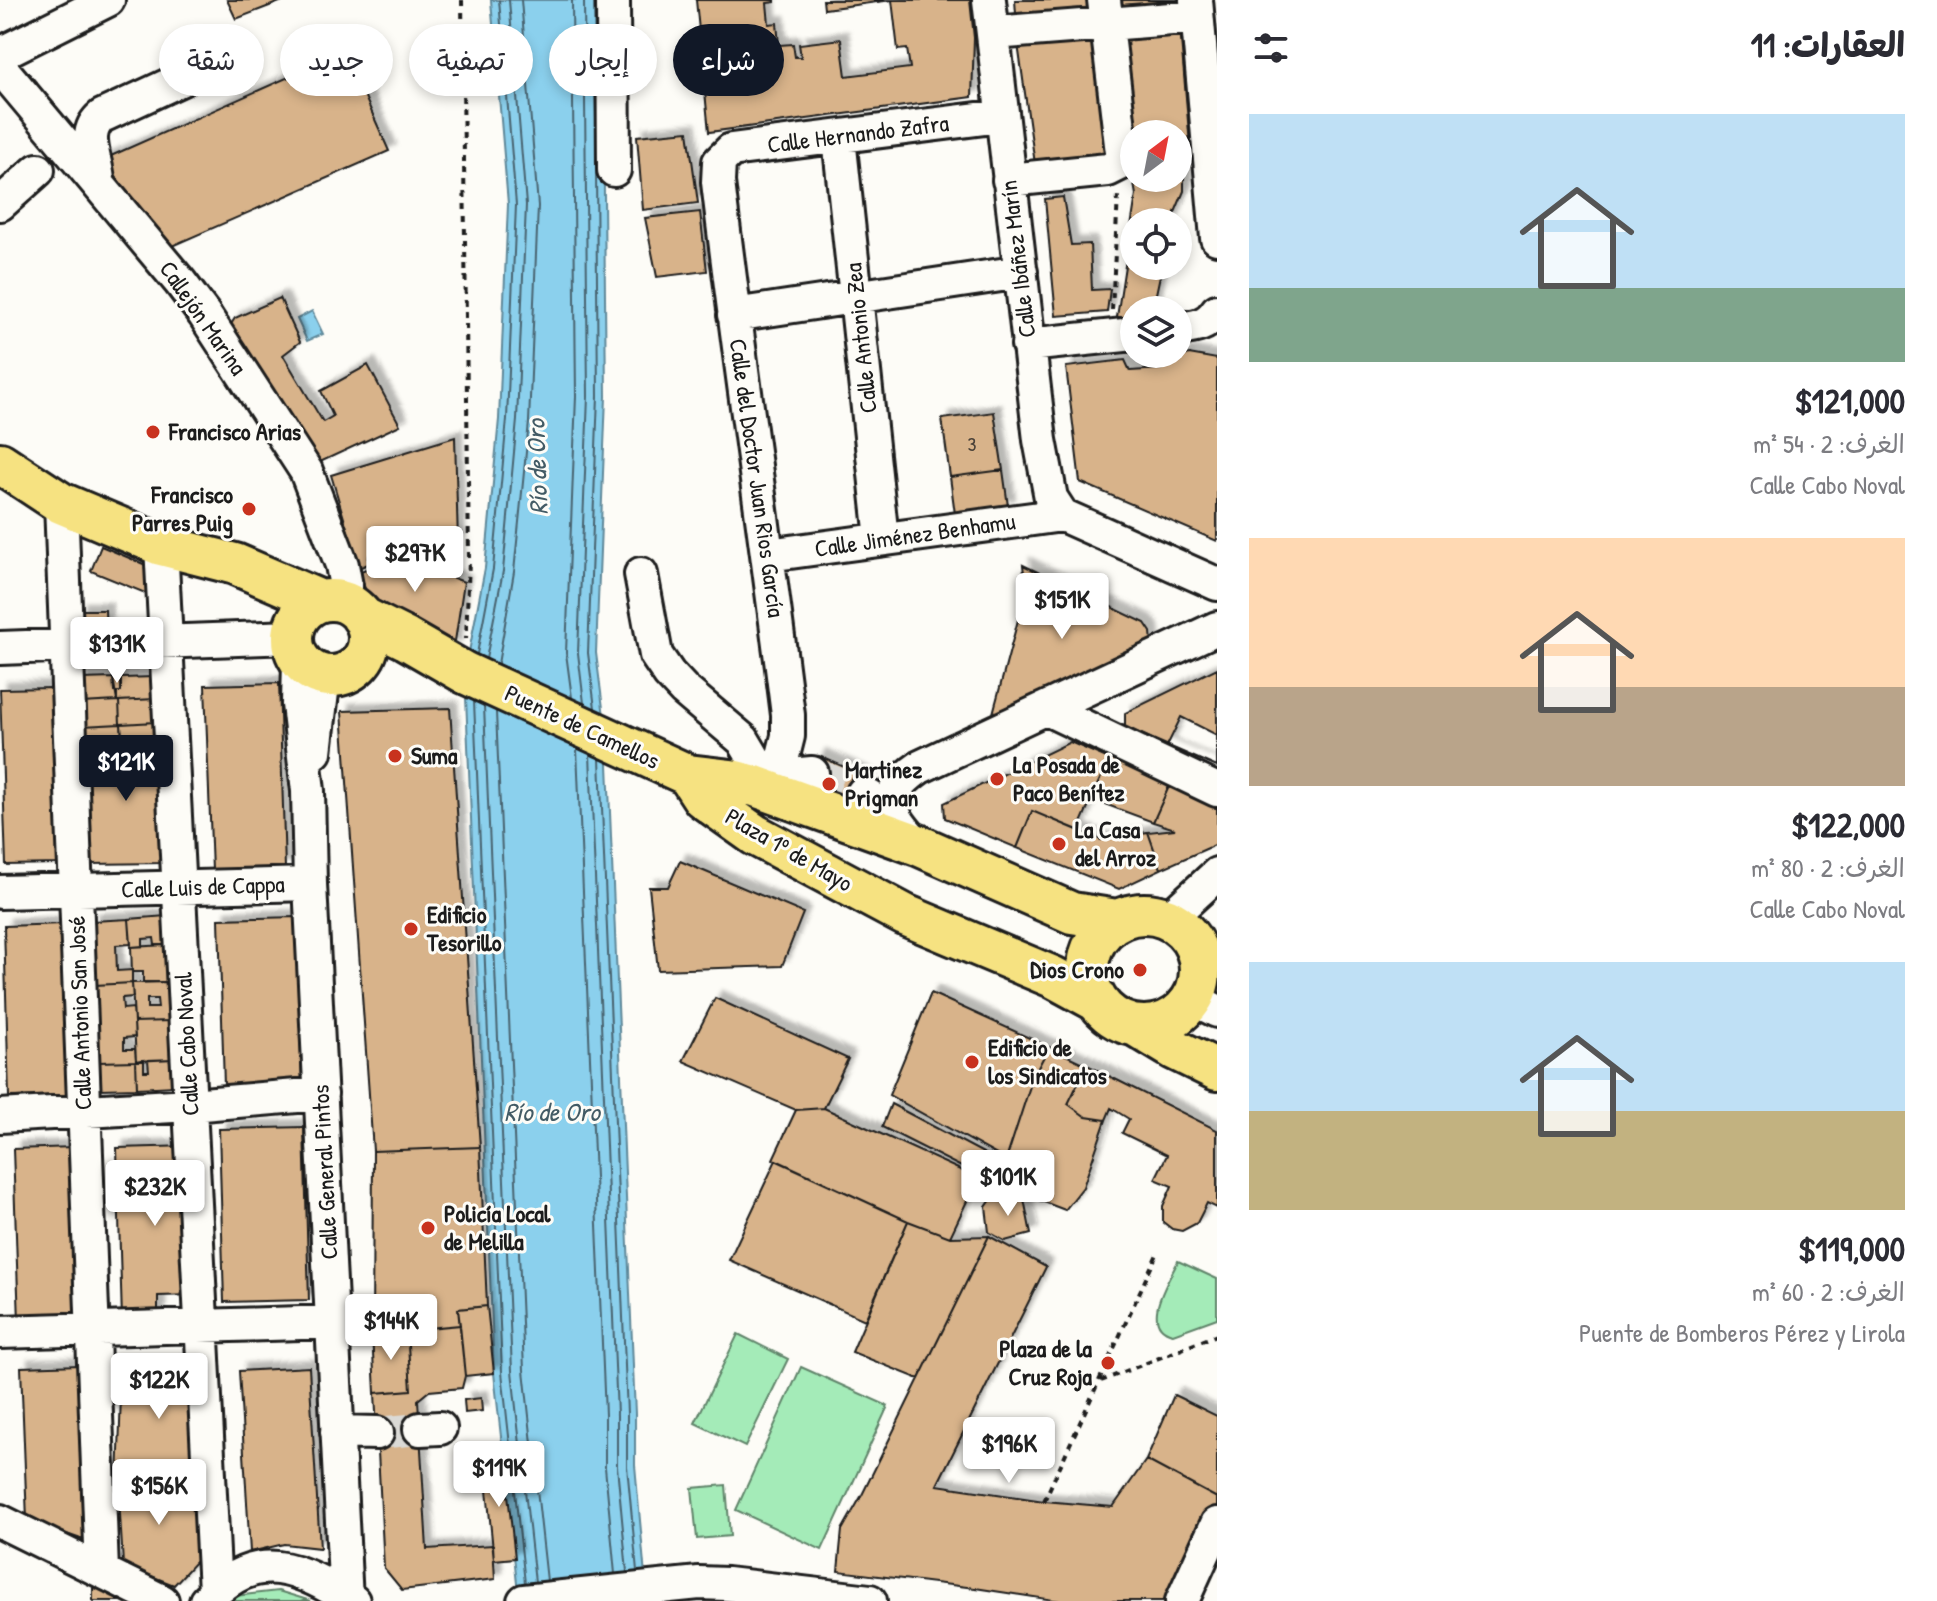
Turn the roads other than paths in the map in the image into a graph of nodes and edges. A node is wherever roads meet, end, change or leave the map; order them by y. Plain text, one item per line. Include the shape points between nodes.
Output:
1 (108, 0) edge
2 (613, 0) edge
3 (989, 0) edge
4 (1197, 9) edge
5 (1106, 12) edge
6 (993, 33) junction
7 (0, 54) edge
8 (0, 67) edge
9 (159, 90) edge
10 (1001, 116) junction
11 (839, 138) junction
12 (719, 162) joint
13 (38, 170) dead end
14 (614, 170) dead end
15 (1009, 180) junction
16 (99, 183) junction
17 (0, 202) edge
18 (1217, 238) edge
19 (1021, 272) junction
20 (856, 297) junction
21 (734, 315) junction
22 (1215, 315) edge
23 (1192, 328) edge
24 (1120, 335) edge
25 (1028, 345) junction
26 (0, 463) edge
27 (61, 503) junction
28 (1062, 515) junction
29 (882, 539) junction
30 (161, 545) junction
31 (768, 555) junction
32 (641, 574) dead end
33 (1217, 584) edge
34 (1217, 628) edge
35 (320, 630) junction
36 (166, 642) junction
37 (66, 645) junction
38 (0, 648) edge
39 (463, 672) junction
40 (1047, 709) junction
41 (812, 773) tunnel mouth
42 (688, 775) junction
43 (777, 784) junction
44 (1217, 790) edge
45 (863, 793) tunnel mouth
46 (893, 811) junction
47 (918, 845) junction
48 (1217, 874) edge
49 (310, 884) junction
50 (179, 887) junction
51 (75, 890) junction
52 (0, 892) edge
53 (1168, 919) junction
54 (1117, 920) junction
55 (1208, 962) edge
56 (1097, 1001) junction
57 (1205, 1005) edge
58 (1136, 1026) junction
59 (1217, 1070) edge
60 (321, 1094) junction
61 (190, 1105) junction
62 (83, 1111) junction
63 (0, 1116) edge
64 (333, 1322) junction
65 (201, 1326) junction
66 (91, 1329) junction
67 (0, 1332) edge
68 (337, 1432) junction
69 (377, 1433) tunnel mouth
70 (342, 1519) junction
71 (0, 1521) edge
72 (1217, 1524) edge
73 (289, 1568) junction
74 (102, 1571) junction
75 (210, 1596) edge
76 (348, 1599) edge
77 (162, 1601) edge
78 (524, 1601) edge
79 (870, 1601) edge
80 (1182, 1601) edge

1 - 7 street
2 - 14 street
3 - 6 street, Calle Ibáñez Marín
4 - 5 street
4 - 18 street
5 - 6 street
5 - 15 street via 1120,164 1108,170
6 - 10 street, Calle Ibáñez Marín
8 - 16 street, Callejón Marina
9 - 16 street via 95,121 89,135
10 - 11 street, Calle Hernando Zafra
10 - 15 street, Calle Ibáñez Marín
11 - 12 street, Calle Hernando Zafra via 731,150
11 - 20 street, Calle Antonio Zea
12 - 21 street, Calle del Doctor Juan Rios García
13 - 17 street
15 - 19 street, Calle Ibáñez Marín
16 - 35 street, Callejón Marina via 204,314 306,471 345,575
19 - 20 street
19 - 25 street, Calle Ibáñez Marín
20 - 21 street
20 - 29 street, Calle Antonio Zea
21 - 31 street, Calle del Doctor Juan Rios García
22 - 23 street
24 - 25 street
25 - 28 street, Calle Ibáñez Marín via 1045,477
26 - 27 main road, Puente de Camellos
27 - 30 main road, Puente de Camellos
27 - 37 street, Calle Antonio San José
28 - 29 street, Calle Jiménez Benhamu
28 - 33 street
29 - 31 street, Calle Jiménez Benhamu
30 - 35 main road, Puente de Camellos via 221,585
30 - 36 street, Calle Cabo Noval
31 - 43 street, Calle del Doctor Juan Rios García via 788,715
32 - 43 street via 656,655 684,690 743,740
34 - 40 street
35 - 36 street
35 - 39 main road, Puente de Camellos
35 - 39 main road via 369,633 364,658 384,666
35 - 49 street, Calle General Pintos via 298,704 308,791
36 - 37 street
36 - 50 street, Calle Cabo Noval
37 - 38 street
37 - 51 street, Calle Antonio San José
39 - 42 main road, Puente de Camellos
40 - 44 street
40 - 46 street via 920,767 893,791
41 - 43 street
42 - 43 main road, Plaza 1º de Mayo
42 - 56 main road, Plaza 1º de Mayo via 703,798 755,835 905,915
43 - 47 main road, Plaza 1º de Mayo
45 - 46 street
46 - 47 street
47 - 54 main road, Plaza 1º de Mayo via 1072,913
48 - 53 street
49 - 50 street, Calle Luis de Cappa
49 - 60 street, Calle General Pintos
50 - 51 street, Calle Luis de Cappa
50 - 61 street, Calle Cabo Noval
51 - 52 street, Calle Luis de Cappa
51 - 62 street, Calle Antonio San José
53 - 54 main road via 1134,914
53 - 55 main road via 1183,928
54 - 56 main road via 1092,947 1089,984
55 - 57 main road via 1199,986
56 - 58 main road via 1121,1022
57 - 58 main road via 1153,1026
58 - 59 main road
60 - 61 street
60 - 64 street, Calle General Pintos
61 - 62 street
61 - 65 street, Calle Cabo Noval
62 - 63 street
62 - 66 street, Calle Antonio San José
64 - 65 street
64 - 68 street, Calle General Pintos
65 - 66 street
65 - 75 street, Calle Cabo Noval
66 - 67 street
66 - 74 street, Calle Antonio San José
68 - 69 street
68 - 70 street, Calle General Pintos
70 - 73 street via 322,1552 309,1563
70 - 76 street, Calle General Pintos
71 - 74 street
72 - 80 street
73 - 75 street via 248,1572
73 - 76 street
74 - 77 street
78 - 79 street via 727,1584

